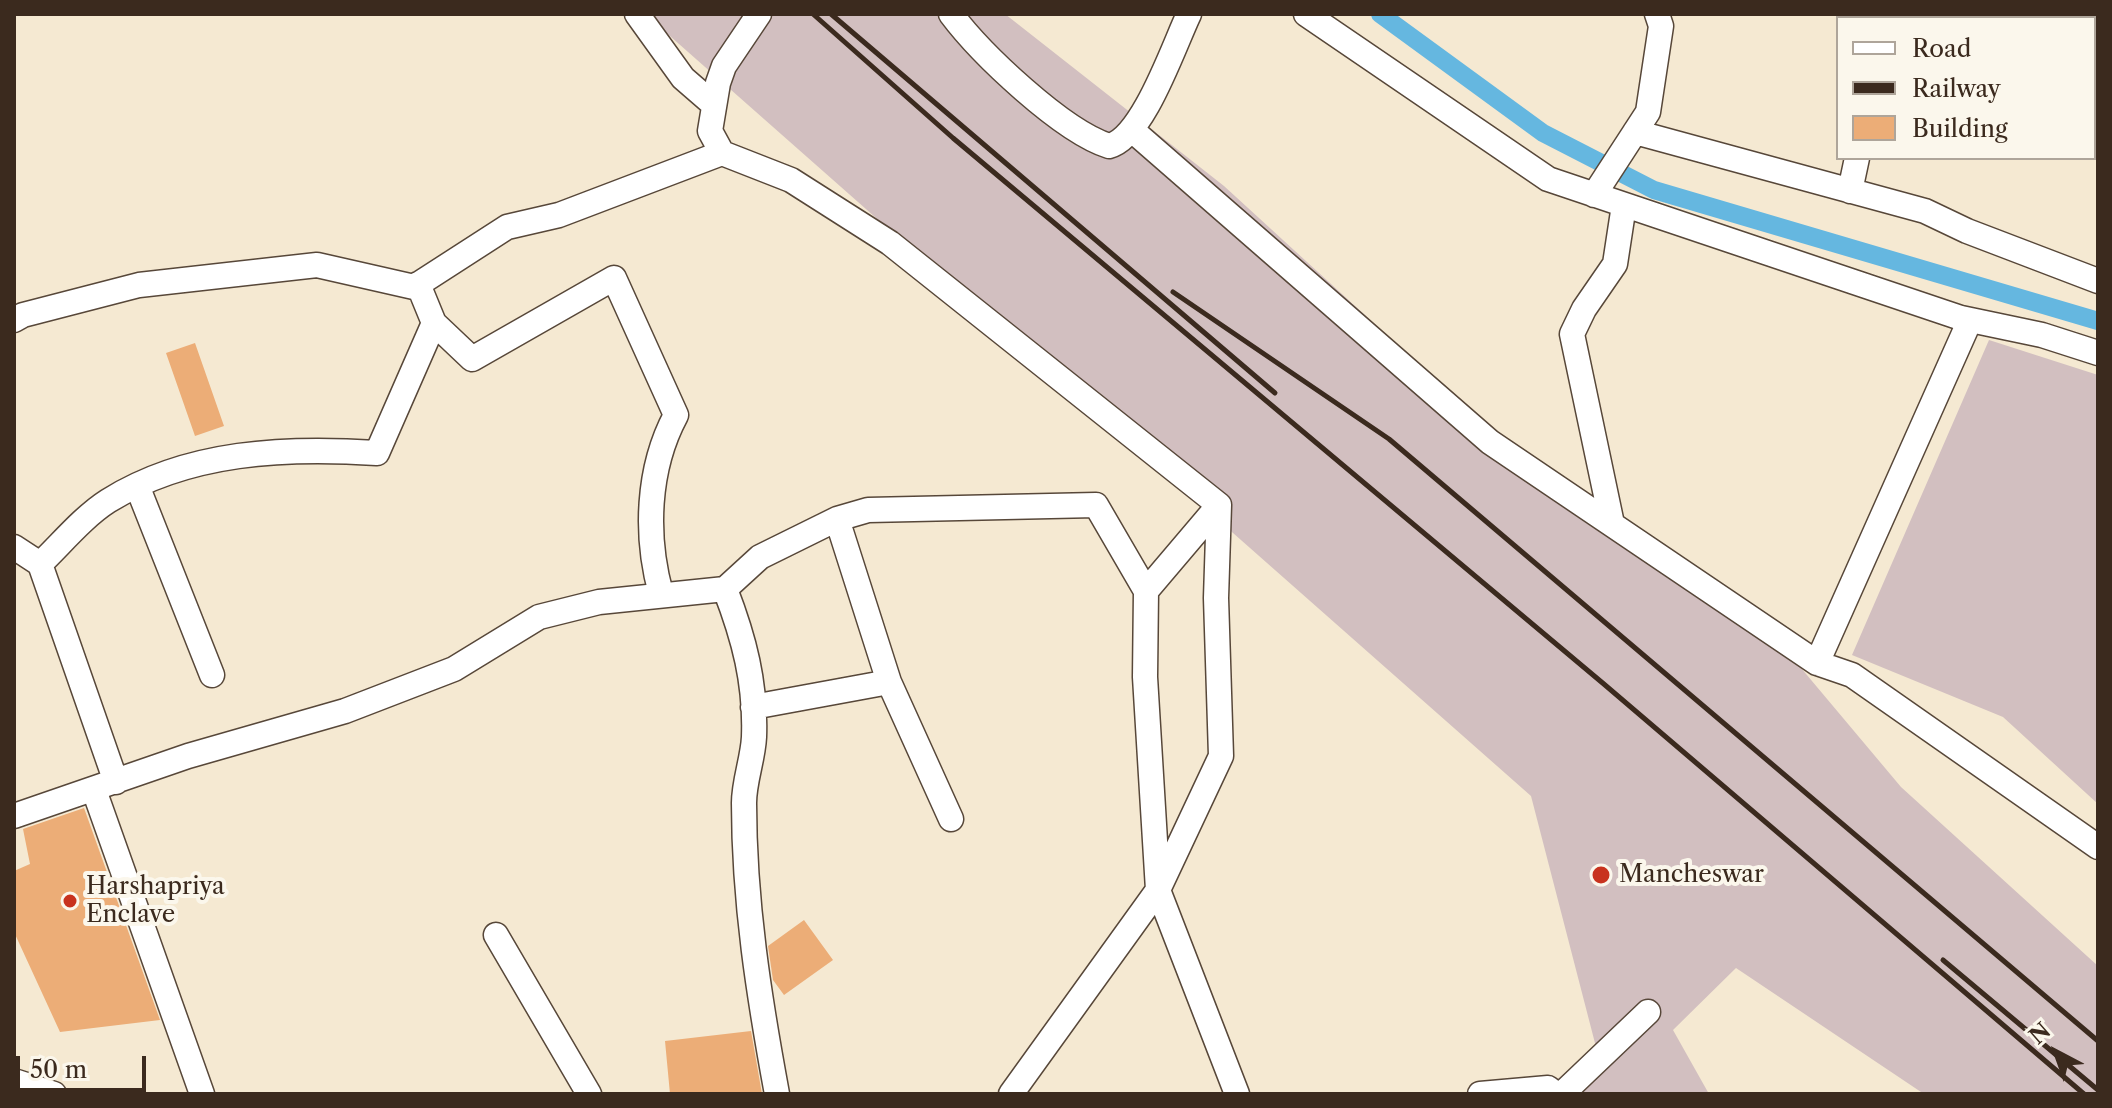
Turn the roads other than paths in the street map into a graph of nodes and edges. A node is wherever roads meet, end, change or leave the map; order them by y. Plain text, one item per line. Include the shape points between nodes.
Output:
1 (637, 14) edge
2 (759, 14) edge
3 (951, 14) edge
4 (1189, 14) edge
5 (1306, 14) edge
6 (1657, 14) edge
7 (713, 104) junction
8 (1132, 130) junction
9 (1634, 134) junction
10 (722, 153) junction
11 (1857, 160) edge
12 (1850, 191) junction
13 (1595, 194) junction
14 (1624, 205) junction
15 (2098, 281) edge
16 (418, 284) junction
17 (14, 320) edge
18 (1970, 320) junction
19 (434, 323) junction
20 (2098, 353) edge
21 (138, 488) junction
22 (1219, 505) junction
23 (837, 519) junction
24 (1612, 524) junction
25 (14, 547) edge
26 (40, 564) junction
27 (725, 589) junction
28 (1146, 591) junction
29 (661, 594) junction
30 (1817, 663) junction
31 (212, 675) dead end
32 (889, 682) junction
33 (753, 707) junction
34 (105, 786) junction
35 (14, 816) edge
36 (951, 819) dead end
37 (2098, 847) edge
38 (1158, 890) junction
39 (496, 935) dead end
40 (1648, 1012) dead end
41 (14, 1081) edge
42 (54, 1094) edge
43 (202, 1094) edge
44 (589, 1094) edge
45 (777, 1094) edge
46 (1011, 1094) edge
47 (1237, 1094) edge
48 (1480, 1094) edge
49 (1501, 1094) edge
50 (1559, 1094) edge

1 - 7 street via 683,78
2 - 7 street via 724,66
3 - 8 street via 994,62 1094,141 1115,144
4 - 8 street
5 - 13 street via 1548,179
6 - 9 street via 1661,26 1648,112
7 - 10 street via 710,131
8 - 24 street via 1490,442
9 - 12 street
9 - 13 street
10 - 16 street via 559,215 507,227
10 - 22 street via 791,180 890,243
11 - 12 street
12 - 15 street via 1925,211
13 - 14 street
14 - 18 street
14 - 24 street via 1615,264 1572,334
16 - 17 street via 317,265 139,285
16 - 19 street
18 - 20 street
18 - 30 street
19 - 21 street via 377,453 319,449 232,456 181,469
19 - 29 street via 472,359 614,278 676,415 655,473 650,554
21 - 26 street via 107,502
21 - 31 street
22 - 28 street
22 - 38 street via 1221,756
23 - 27 street via 760,557
23 - 28 street via 868,510 1096,505
23 - 32 street
24 - 30 street
25 - 26 street
26 - 34 street
27 - 29 street
27 - 33 street via 746,643
28 - 38 street via 1145,677
29 - 34 street via 539,617 454,669 345,711
30 - 37 street via 1852,675
32 - 33 street
32 - 36 street
33 - 45 street via 744,800 752,956
34 - 35 street
34 - 43 street
38 - 46 street
38 - 47 street
39 - 44 street
40 - 50 street
41 - 42 street
48 - 49 street
49 - 50 street via 1548,1088

